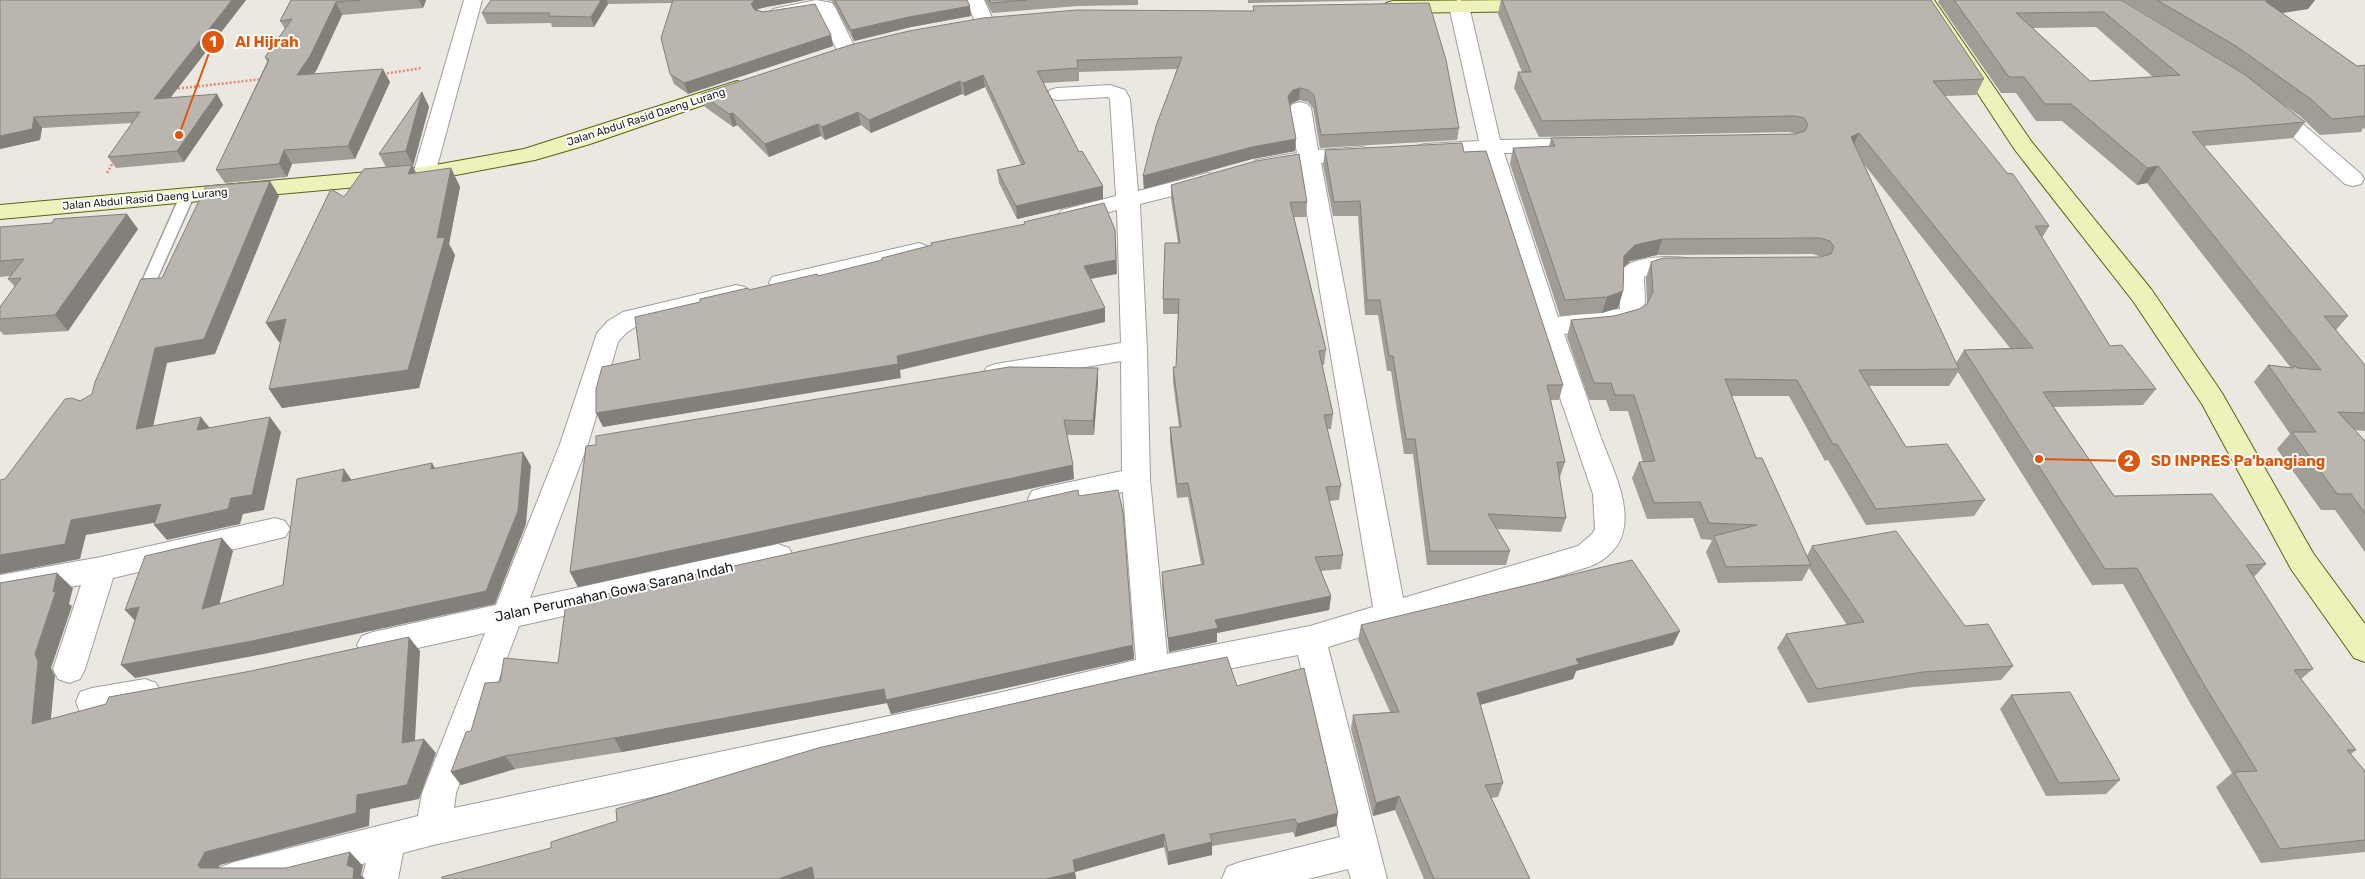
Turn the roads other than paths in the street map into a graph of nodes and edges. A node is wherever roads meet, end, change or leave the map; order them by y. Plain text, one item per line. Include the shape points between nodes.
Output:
1 (473, 0) edge
2 (974, 0) edge
3 (1925, 0) edge
4 (1431, 3) edge
5 (1556, 5) edge
6 (1459, 6) junction
7 (1373, 8) edge
8 (766, 15) edge
9 (985, 22) edge
10 (846, 51) edge
11 (752, 82) edge
12 (2252, 92) edge
13 (1057, 94) dead end
14 (1300, 108) dead end
15 (1610, 144) edge
16 (1491, 147) junction
17 (1310, 157) junction
18 (424, 174) junction
19 (2353, 179) dead end
20 (187, 196) junction
21 (1128, 202) junction
22 (0, 212) edge
23 (1050, 220) edge
24 (943, 245) edge
25 (1705, 265) edge
26 (135, 314) edge
27 (1549, 327) junction
28 (1134, 350) junction
29 (967, 378) edge
30 (604, 439) edge
31 (574, 444) junction
32 (1136, 479) junction
33 (1020, 504) edge
34 (275, 529) dead end
35 (807, 550) edge
36 (101, 569) junction
37 (0, 587) edge
38 (1390, 614) junction
39 (507, 615) junction
40 (1310, 640) junction
41 (2361, 640) edge
42 (342, 652) edge
43 (68, 669) dead end
44 (1153, 670) junction
45 (176, 688) edge
46 (92, 702) dead end
47 (434, 829) junction
48 (388, 841) junction
49 (1365, 864) edge
50 (234, 879) edge
51 (380, 879) edge
52 (1240, 879) edge

1 - 18 street
2 - 9 street
3 - 41 street via 2023,145 2142,295 2208,392 2302,561
4 - 6 street
4 - 7 street
5 - 6 street
6 - 16 street
8 - 10 street via 826,7
11 - 18 street, Jalan Abdul Rasid Daeng Lurang via 527,155
12 - 19 street
13 - 21 street via 1110,91 1118,94
14 - 17 street
15 - 16 street
16 - 17 street
16 - 27 street
17 - 21 street via 1238,172
17 - 38 street
18 - 20 street, Jalan Abdul Rasid Daeng Lurang
20 - 22 street, Jalan Abdul Rasid Daeng Lurang
20 - 26 lane
21 - 23 street
21 - 28 street
24 - 31 street via 632,318 606,339
25 - 27 street via 1638,269 1632,274 1632,313 1623,319
27 - 38 street via 1606,494 1611,522 1604,544 1588,555
28 - 29 street
28 - 32 street
30 - 31 street
31 - 39 street
32 - 33 street
32 - 44 street
34 - 36 street
35 - 39 street, Jalan Perumahan Gowa Sarana Indah
36 - 37 street
36 - 43 street
38 - 40 street
39 - 42 street, Jalan Perumahan Gowa Sarana Indah
39 - 47 street via 439,793
40 - 44 street
40 - 49 street
44 - 47 street via 988,710
45 - 46 street
47 - 48 street
48 - 50 street
48 - 51 street
49 - 52 street

